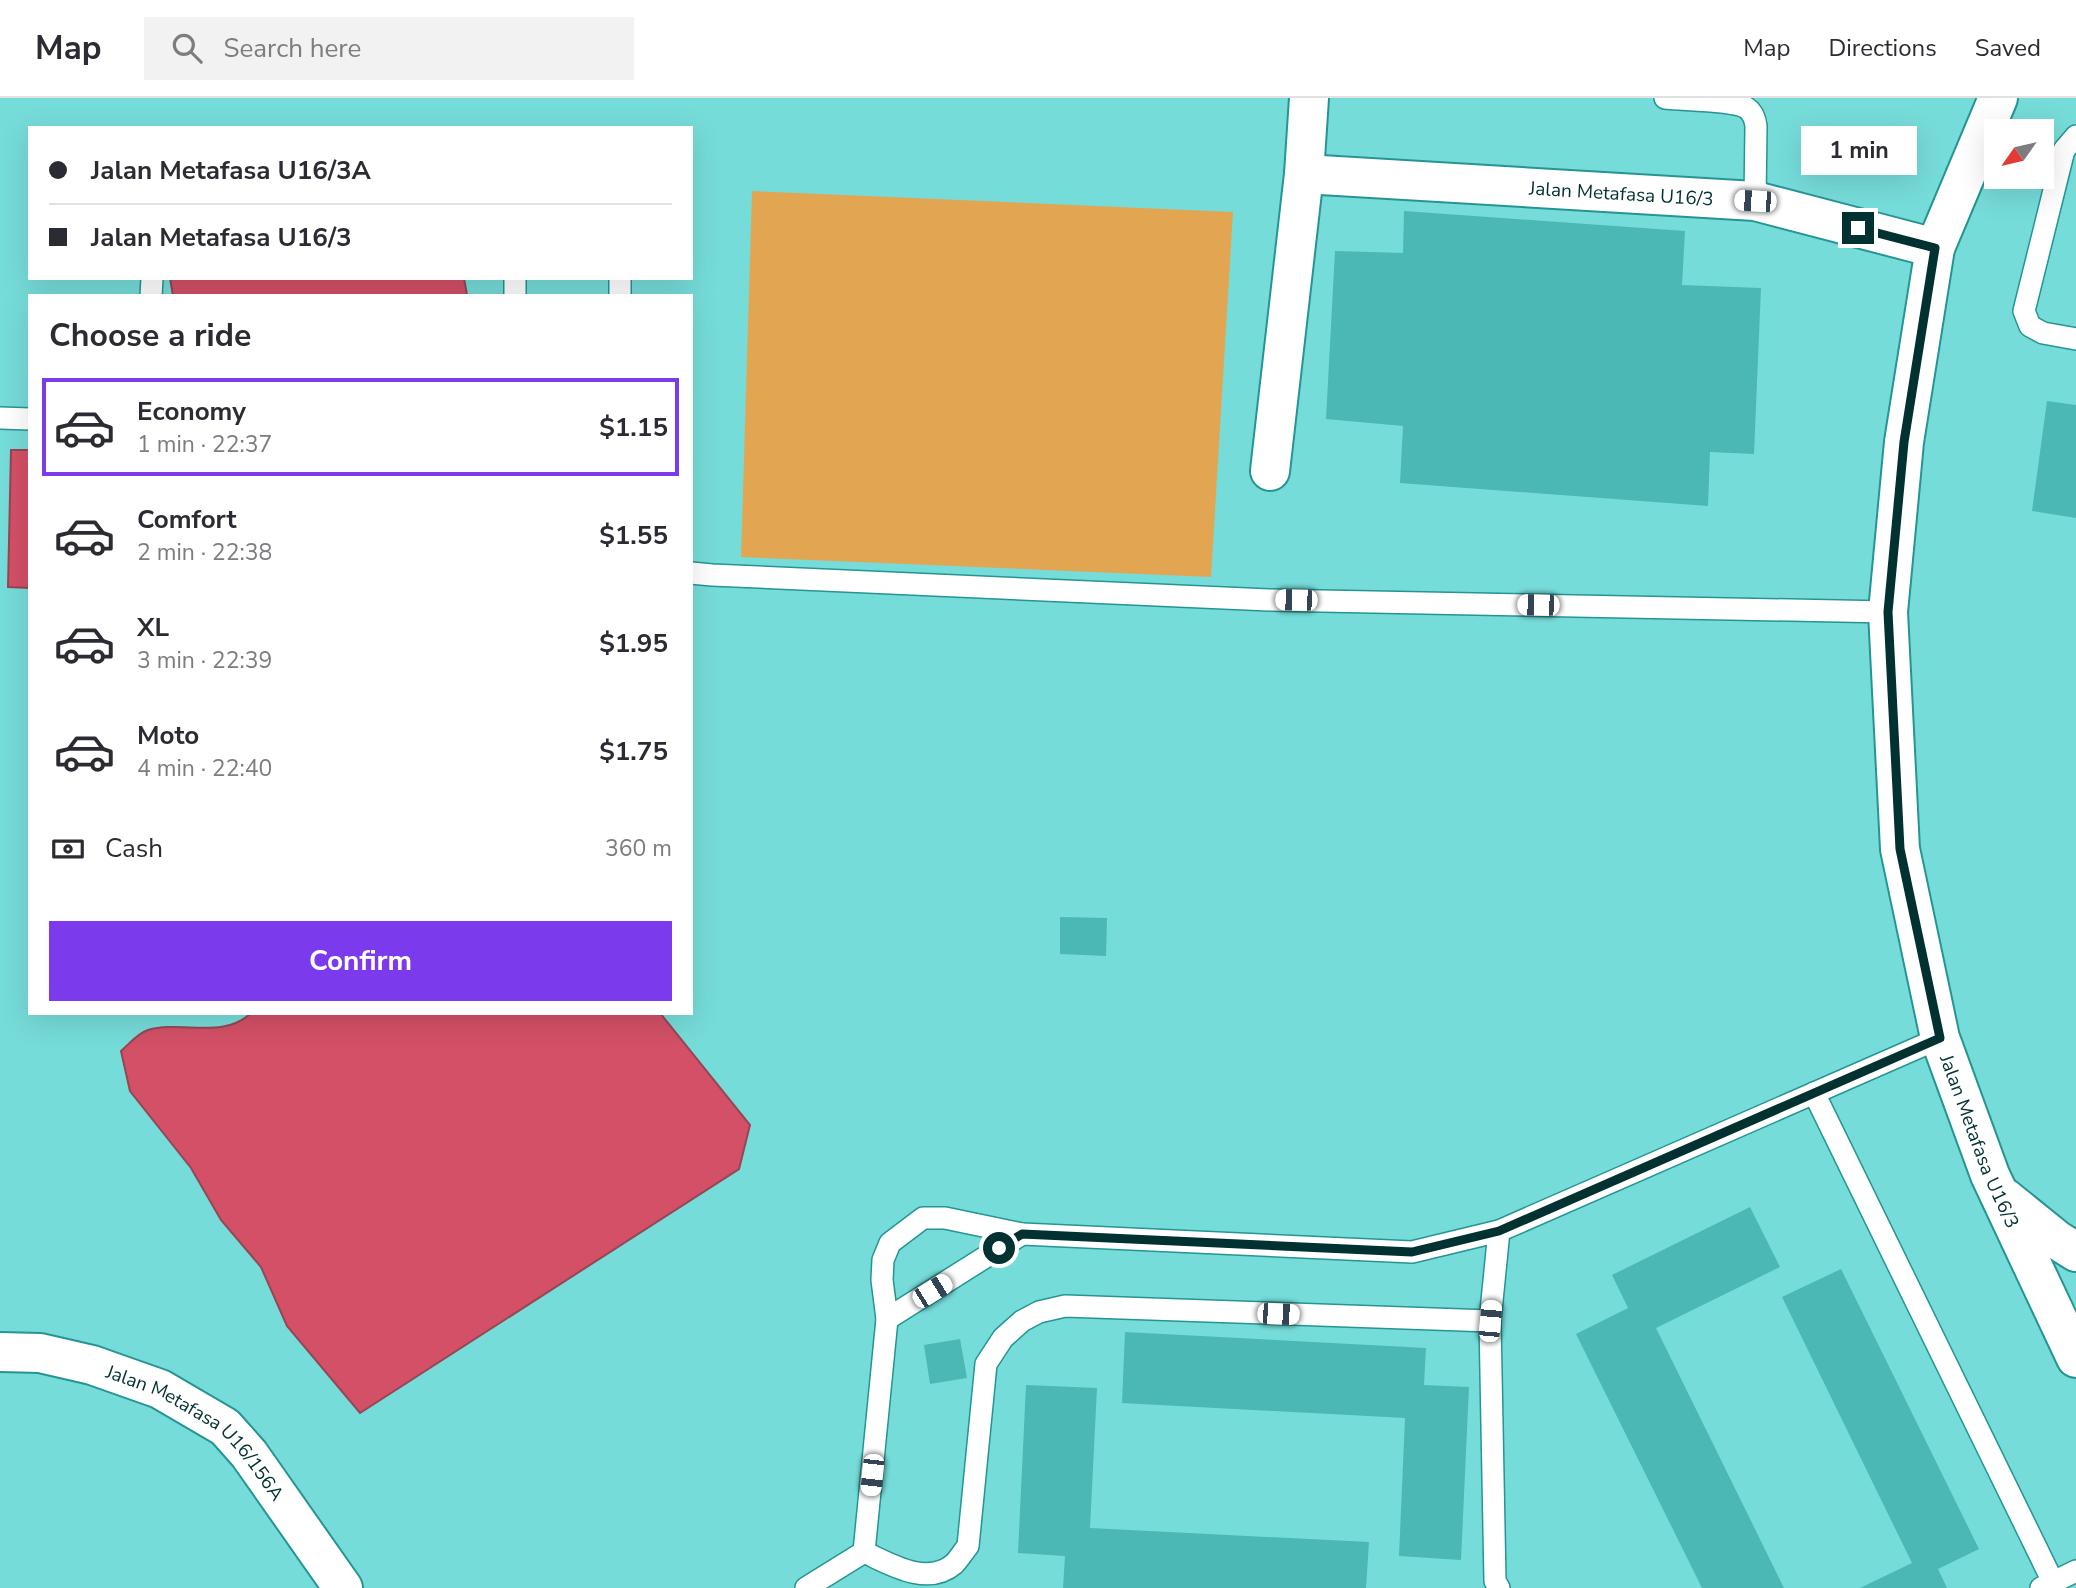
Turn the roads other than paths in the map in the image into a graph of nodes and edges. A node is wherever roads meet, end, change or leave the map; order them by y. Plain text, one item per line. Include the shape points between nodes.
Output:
1 (1309, 98) edge
2 (1665, 98) edge
3 (1998, 98) edge
4 (2076, 135) edge
5 (1304, 174) junction
6 (1755, 201) junction
7 (1935, 248) junction
8 (2076, 339) edge
9 (0, 418) edge
10 (28, 419) edge
11 (1270, 471) dead end
12 (693, 572) edge
13 (1888, 612) junction
14 (1940, 1038) junction
15 (1814, 1093) junction
16 (1998, 1192) junction
17 (1499, 1231) junction
18 (1022, 1234) junction
19 (2076, 1252) edge
20 (2063, 1300) edge
21 (887, 1319) junction
22 (1490, 1321) junction
23 (0, 1352) edge
24 (2076, 1358) edge
25 (864, 1552) junction
26 (2076, 1571) edge
27 (2047, 1585) edge
28 (343, 1588) edge
29 (806, 1588) edge
30 (1499, 1588) edge

1 - 5 street
2 - 6 lane via 1736,105 1750,111 1756,126
3 - 7 street, Jalan Metafasa U16/3
4 - 8 lane via 2064,150 2024,311 2030,326 2043,333
5 - 6 street, Jalan Metafasa U16/3
5 - 11 street
6 - 7 street, Jalan Metafasa U16/3
7 - 13 street, Jalan Metafasa U16/3 via 1904,442
9 - 10 lane
12 - 13 lane via 1269,600
13 - 14 street, Jalan Metafasa U16/3 via 1900,849
14 - 15 lane
14 - 16 street, Jalan Metafasa U16/3
15 - 17 lane
15 - 27 lane
16 - 19 street
16 - 20 street, Jalan Metafasa U16/3
17 - 18 lane via 1412,1252
17 - 22 lane
18 - 21 lane
18 - 21 lane via 945,1218 923,1218 890,1243 883,1260
20 - 24 street, Jalan Metafasa U16/3
21 - 25 lane
22 - 25 lane via 1065,1306 1040,1312 1003,1339 986,1364 968,1546 953,1565 912,1573
22 - 30 lane
23 - 28 street, Jalan Metafasa U16/156A via 40,1353 92,1365 160,1389 225,1427
25 - 29 lane
26 - 27 lane

